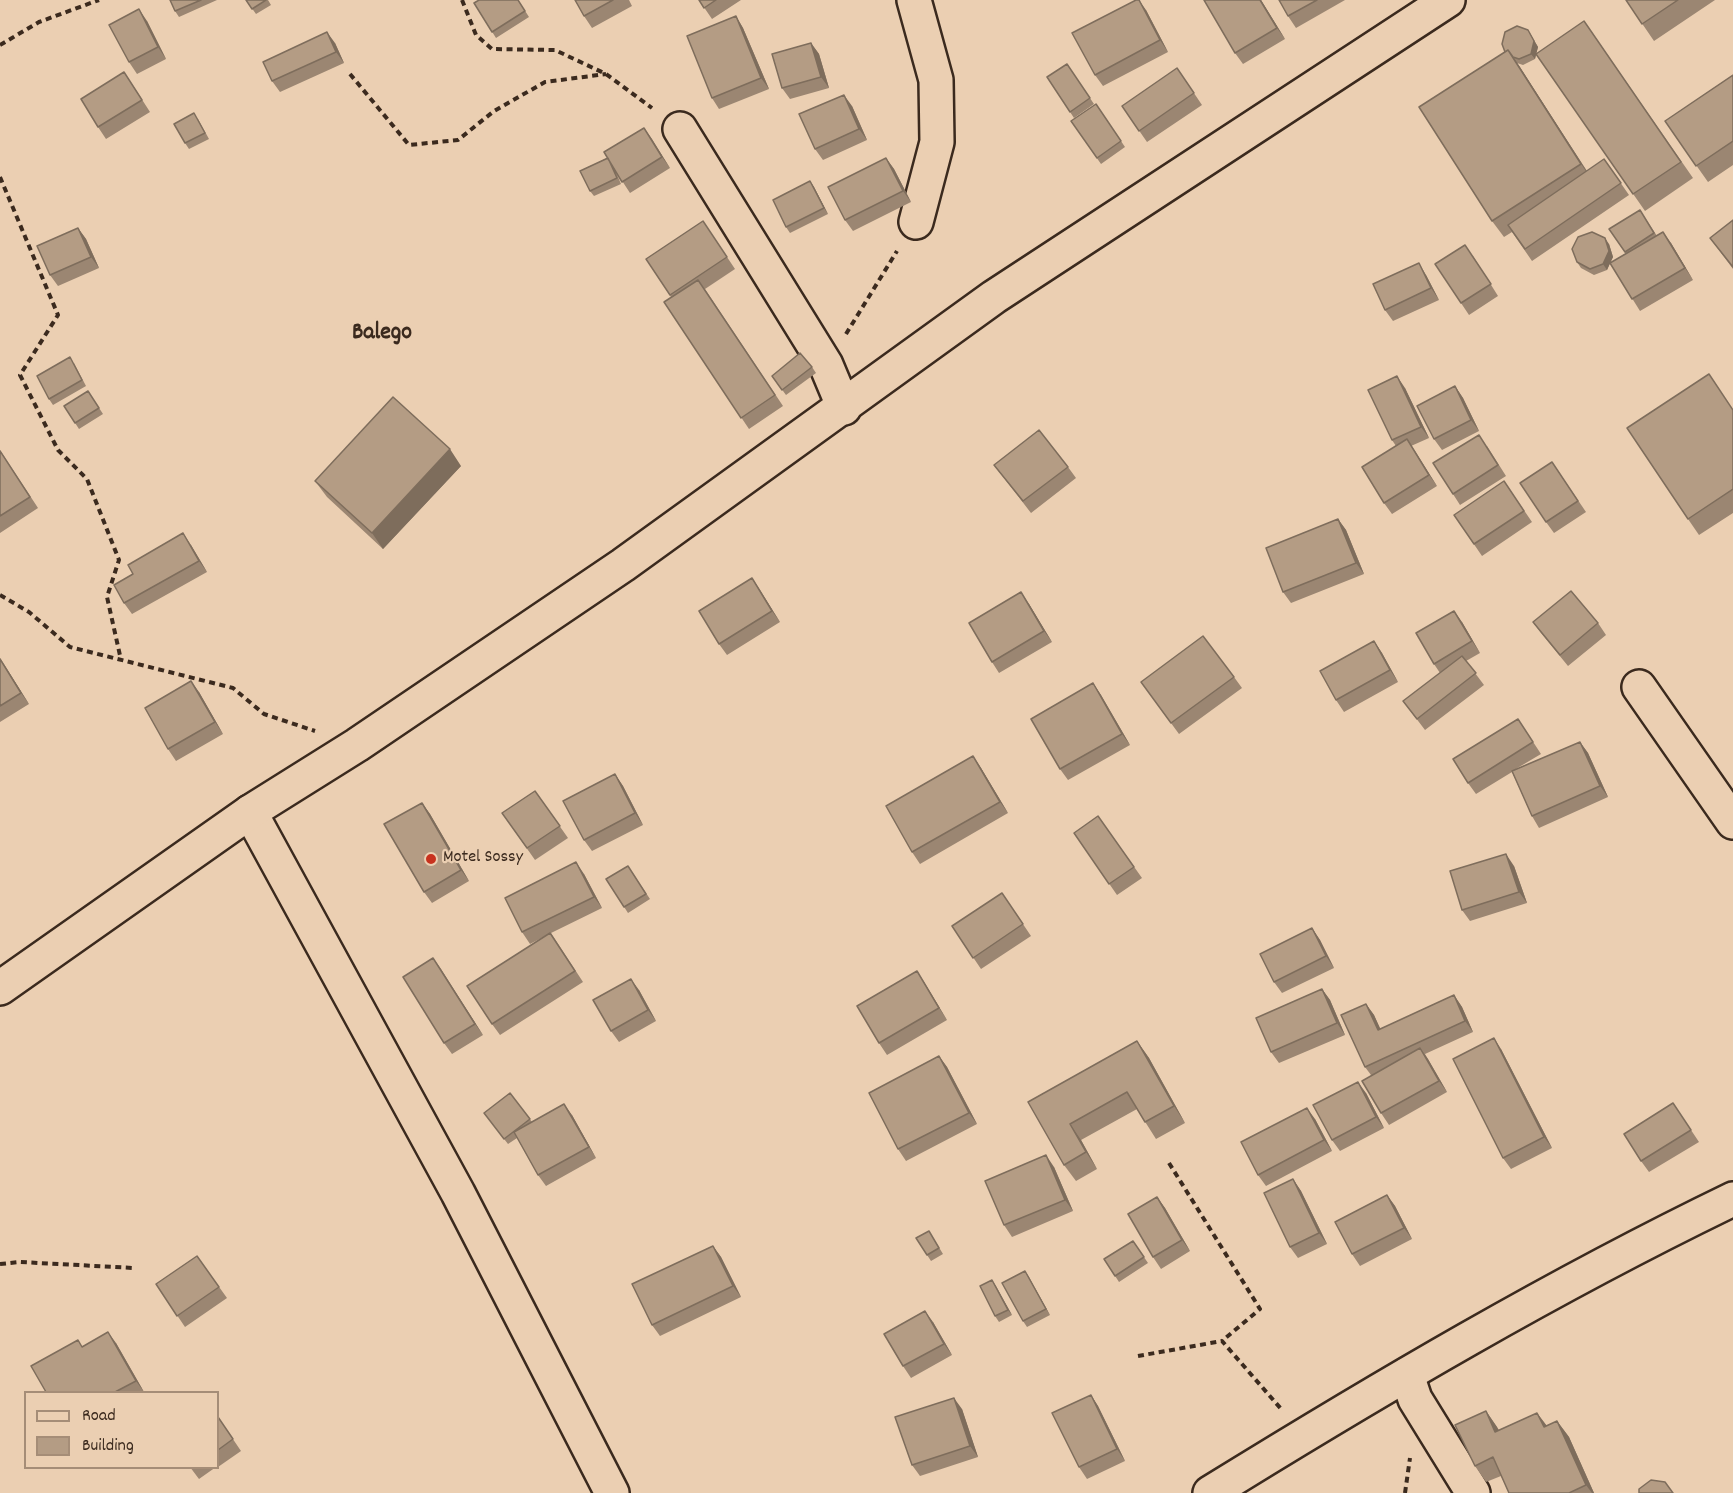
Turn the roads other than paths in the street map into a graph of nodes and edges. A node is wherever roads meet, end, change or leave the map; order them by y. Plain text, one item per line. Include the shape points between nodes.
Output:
1 (914, 0) edge
2 (1448, 0) edge
3 (680, 129) road end
4 (916, 222) road end
5 (844, 408) junction
6 (1639, 687) dead end
7 (250, 812) junction
8 (1733, 822) edge
9 (0, 988) edge
10 (1733, 1199) edge
11 (1407, 1376) junction
12 (612, 1493) edge
13 (1210, 1493) edge
14 (1473, 1493) edge

1 - 4 street via 936,80 937,142
2 - 5 street via 994,297
3 - 5 street via 826,365
5 - 7 street via 623,565 357,745
6 - 8 street
7 - 9 street
7 - 12 street via 458,1193
10 - 11 street via 1629,1250
11 - 13 street
11 - 14 street via 1415,1399

